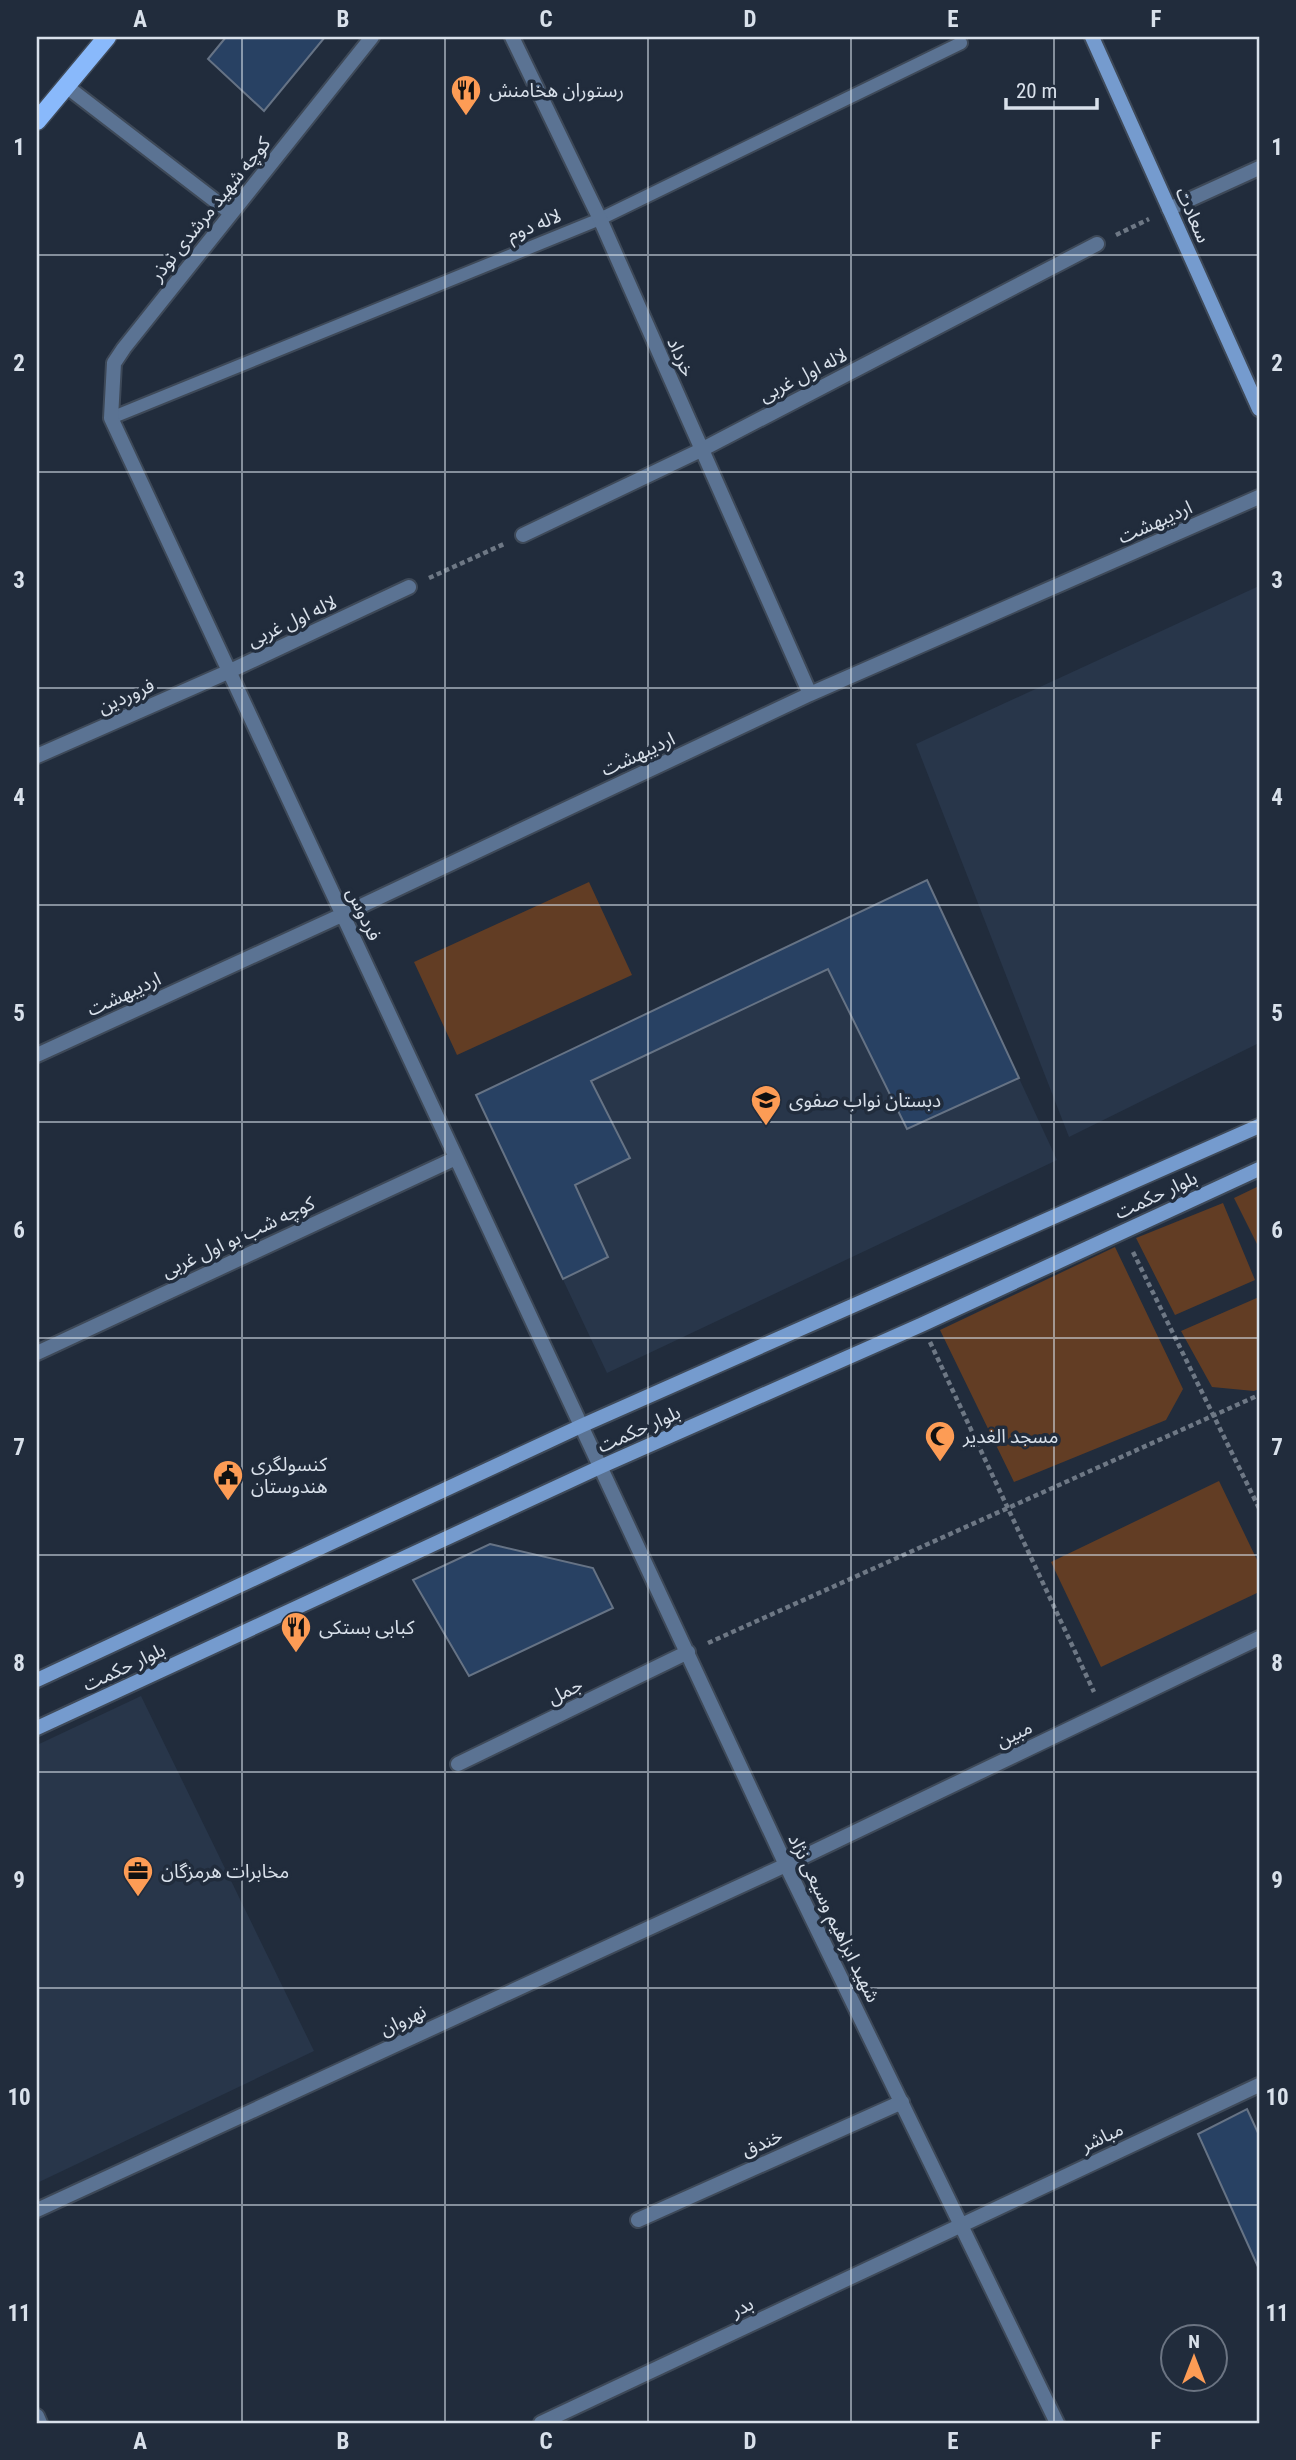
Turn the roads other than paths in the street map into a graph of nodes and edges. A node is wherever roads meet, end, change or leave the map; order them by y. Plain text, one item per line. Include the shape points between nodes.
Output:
1 (107, 37) edge
2 (372, 37) edge
3 (512, 37) edge
4 (1092, 37) edge
5 (961, 43) dead end
6 (66, 86) junction
7 (37, 121) edge
8 (1259, 168) edge
9 (1169, 209) junction
10 (232, 213) junction
11 (600, 219) junction
12 (1097, 244) road end
13 (1259, 409) edge
14 (111, 418) junction
15 (701, 450) junction
16 (1259, 497) edge
17 (523, 535) road end
18 (409, 587) road end
19 (230, 671) junction
20 (810, 694) junction
21 (37, 756) edge
22 (344, 915) junction
23 (37, 1055) edge
24 (1259, 1125) edge
25 (456, 1158) junction
26 (1259, 1169) edge
27 (37, 1353) edge
28 (581, 1426) junction
29 (600, 1467) junction
30 (1259, 1638) edge
31 (688, 1652) junction
32 (37, 1680) edge
33 (37, 1728) edge
34 (458, 1764) dead end
35 (786, 1865) junction
36 (1259, 2085) edge
37 (902, 2102) junction
38 (37, 2210) edge
39 (638, 2220) dead end
40 (961, 2225) junction
41 (37, 2416) edge
42 (40, 2423) edge
43 (541, 2423) edge
44 (1058, 2423) edge

1 - 6 main road
2 - 10 street, کوچه شهید مرشدی نوذر
3 - 11 street, خرداد
4 - 9 street, سعادت
5 - 11 lane, لاله دوم
6 - 7 main road
6 - 10 street
8 - 9 street
9 - 13 street, سعادت
10 - 14 street, کوچه شهید مرشدی نوذر via 114,363
11 - 14 lane, لاله دوم
11 - 15 street, خرداد
12 - 15 street, لاله اول غربی
14 - 19 street, فردوس
15 - 17 street, لاله اول غربی
15 - 20 street, خرداد
16 - 20 street, اردیبهشت
18 - 19 street, لاله اول غربی
19 - 21 street, فروردین
19 - 22 street, فردوس
20 - 22 street, اردیبهشت
22 - 23 street, اردیبهشت
22 - 25 street, فردوس
24 - 28 street, بلوار حکمت
25 - 27 street, کوچه شب بو اول غربی
25 - 28 street, فردوس
26 - 29 street, بلوار حکمت
28 - 29 street, شهید ابراهیم وسیعی نژاد
28 - 32 street, بلوار حکمت
29 - 31 street, شهید ابراهیم وسیعی نژاد
29 - 33 street, بلوار حکمت
30 - 35 street, مبین
31 - 34 street, جمل
31 - 35 street, شهید ابراهیم وسیعی نژاد
35 - 37 street, شهید ابراهیم وسیعی نژاد
35 - 38 street, نهروان
36 - 40 street, مباشر
37 - 39 street, خندق
37 - 40 street, شهید ابراهیم وسیعی نژاد
40 - 43 street, بدر
40 - 44 street, شهید ابراهیم وسیعی نژاد
41 - 42 street

